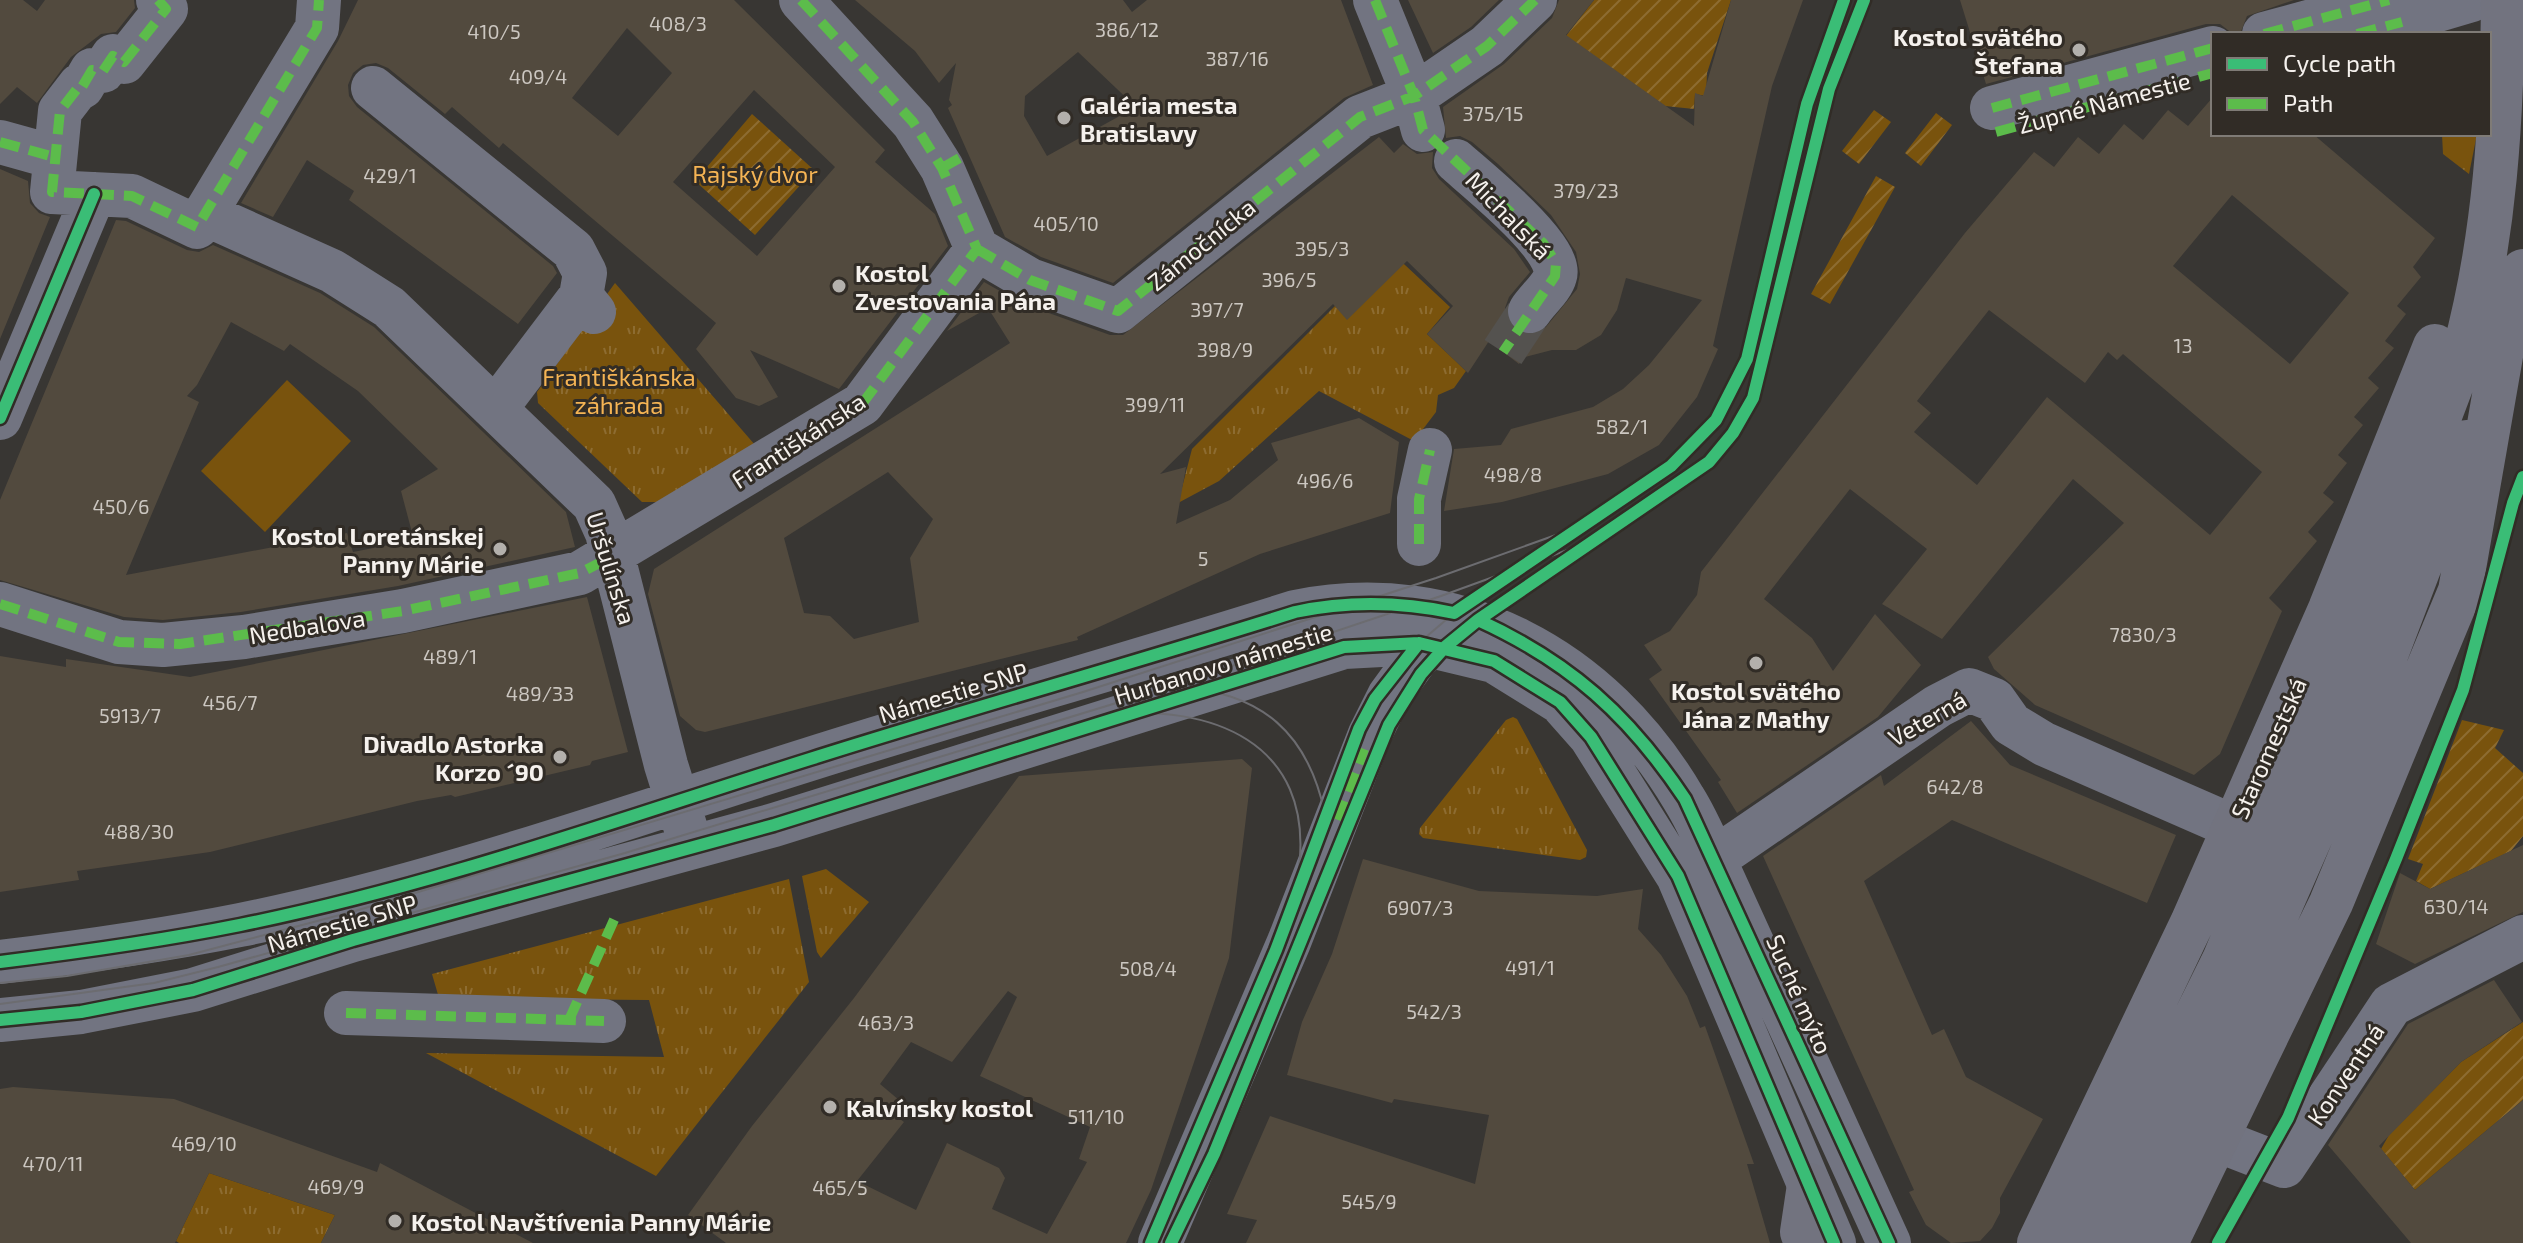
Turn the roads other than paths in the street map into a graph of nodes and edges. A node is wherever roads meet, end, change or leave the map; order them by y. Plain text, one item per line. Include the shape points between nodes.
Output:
1 (158, 0) edge
2 (319, 0) edge
3 (801, 0) edge
4 (1375, 0) edge
5 (1535, 0) edge
6 (2472, 0) edge
7 (2503, 0) edge
8 (2396, 11) edge
9 (2275, 32) edge
10 (2360, 32) edge
11 (2211, 49) edge
12 (2211, 73) edge
13 (373, 88) dead end
14 (1419, 113) junction
15 (0, 142) edge
16 (54, 157) junction
17 (1456, 161) dead end
18 (94, 194) junction
19 (205, 214) junction
20 (2485, 248) junction
21 (977, 249) junction
22 (2523, 271) edge
23 (1530, 311) tunnel mouth
24 (2513, 332) edge
25 (497, 407) junction
26 (0, 418) edge
27 (1430, 450) dead end
28 (1419, 544) dead end
29 (613, 556) junction
30 (0, 604) edge
31 (1469, 612) junction
32 (1421, 652) junction
33 (1106, 669) joint
34 (1069, 734) joint
35 (1663, 767) junction
36 (672, 784) junction
37 (1623, 787) junction
38 (2234, 827) junction
39 (692, 848) junction
40 (1714, 859) junction
41 (2523, 937) edge
42 (0, 962) edge
43 (346, 1013) dead end
44 (0, 1020) edge
45 (604, 1021) dead end
46 (2217, 1140) junction
47 (1809, 1185) junction
48 (2049, 1240) edge
49 (1160, 1243) edge
50 (1806, 1243) edge
51 (1834, 1243) edge
52 (1889, 1243) edge
53 (2121, 1243) edge
54 (2166, 1243) edge

1 - 16 street via 166,9 124,62 113,56 103,71 92,70 60,111
2 - 19 street via 317,28
3 - 21 street via 954,161
4 - 14 street
5 - 14 street
6 - 8 street
7 - 20 main road, Staromestská via 2501,121
8 - 9 street
8 - 10 street
11 - 12 street, Župné Námestie via 1994,120
13 - 25 street via 573,250 585,273 587,304
14 - 21 street, Zámočnícka via 1360,117 1118,311 1030,280
15 - 16 street
16 - 18 street via 52,192
17 - 23 street, Michalská via 1543,243 1556,263 1555,276
18 - 19 street via 132,196 197,227
18 - 26 street
19 - 25 street, Uršulínska via 332,271 373,296
20 - 38 main road, Staromestská via 2452,301 2330,609
20 - 48 main road, Staromestská via 2464,352 2326,718 2224,960
21 - 29 street, Františkánska via 862,404
22 - 24 main road
24 - 46 main road via 2460,591 2331,903
24 - 53 main road via 2357,731 2248,980
25 - 29 street, Uršulínska via 594,504
27 - 28 street via 1419,499
29 - 30 street, Nedbalova via 580,573 403,611 180,644 119,642
29 - 36 street, Uršulínska
31 - 32 street
31 - 33 street, Hurbanovo námestie via 1411,604 1310,608
31 - 35 street, Hurbanovo námestie via 1584,682
32 - 34 street, Hurbanovo námestie via 1408,643 1344,647
32 - 37 street, Hurbanovo námestie via 1461,651 1494,661 1560,702 1591,737
32 - 49 street via 1370,734 1289,942
33 - 36 street, Námestie SNP via 870,740
34 - 39 street, Námestie SNP
35 - 37 street via 1637,767
35 - 40 street, Suché mýto
36 - 39 street
36 - 42 street, Námestie SNP via 277,917 115,948
37 - 47 street via 1678,876
38 - 40 street, Veterná via 2044,744 2011,724 1994,700 1969,690
38 - 48 main road, Staromestská
39 - 44 street, Námestie SNP via 353,940 193,990 81,1012
40 - 52 street, Suché mýto
41 - 46 street, Konventná via 2391,1005 2284,1166
43 - 45 street
46 - 54 main road
47 - 50 main road via 1802,1232
47 - 51 street

